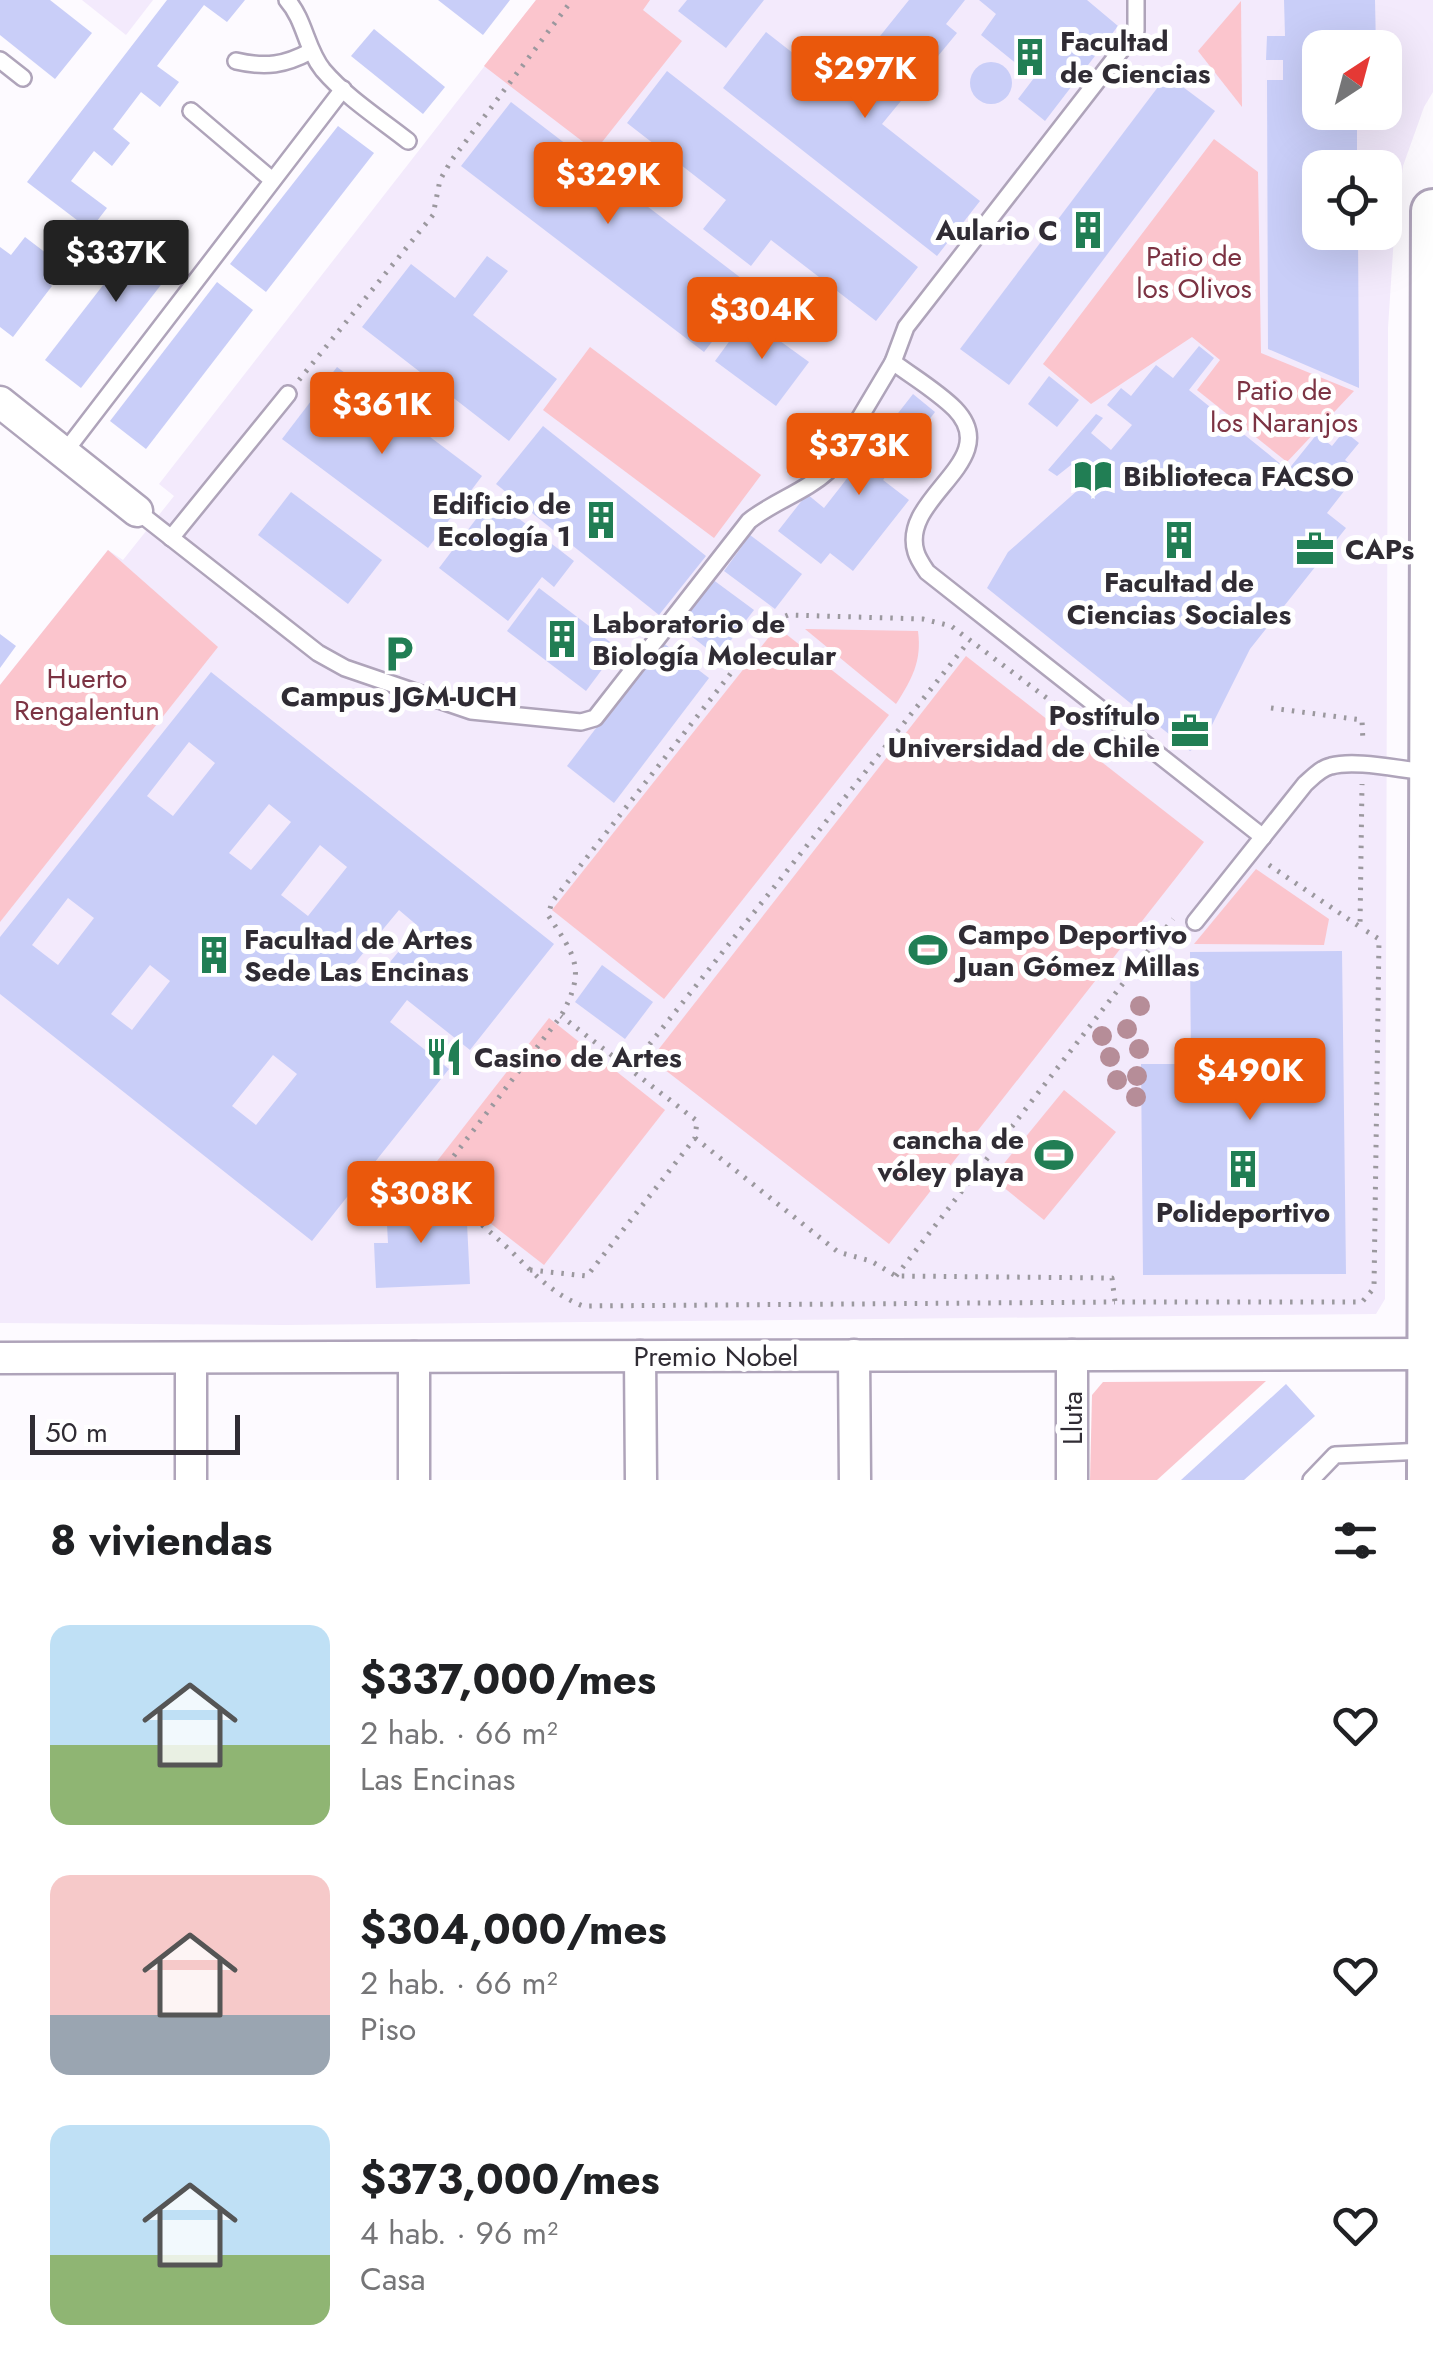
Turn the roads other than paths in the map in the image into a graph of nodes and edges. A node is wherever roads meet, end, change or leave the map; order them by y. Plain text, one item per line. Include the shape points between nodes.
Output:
1 (288, 0) edge
2 (1136, 0) edge
3 (311, 52) junction
4 (0, 60) edge
5 (236, 61) dead end
6 (23, 78) dead end
7 (343, 89) junction
8 (191, 112) dead end
9 (408, 141) dead end
10 (271, 179) junction
11 (1433, 211) edge
12 (893, 362) junction
13 (288, 394) road end
14 (0, 402) edge
15 (64, 452) junction
16 (137, 511) joint
17 (1432, 515) edge
18 (171, 538) junction
19 (1430, 772) junction
20 (1263, 837) junction
21 (1195, 922) dead end
22 (1431, 1030) edge
23 (1430, 1354) edge
24 (1072, 1355) junction
25 (640, 1356) junction
26 (854, 1356) junction
27 (414, 1357) junction
28 (0, 1358) edge
29 (190, 1358) junction
30 (1429, 1465) edge
31 (191, 1480) edge
32 (414, 1480) edge
33 (641, 1480) edge
34 (854, 1480) edge
35 (1072, 1480) edge
36 (1310, 1480) edge

1 - 3 lane
2 - 12 lane via 1136,31 906,327
3 - 5 lane via 286,64
3 - 7 lane
4 - 6 lane
7 - 9 lane
7 - 10 lane
8 - 10 lane
10 - 15 lane
11 - 17 street
12 - 18 lane via 828,470 749,522 606,707 581,722 471,711 345,668
12 - 20 lane via 955,410 970,437 967,453 916,527 915,550 927,572
13 - 18 lane
14 - 15 street
15 - 16 street
16 - 18 lane
17 - 19 street
19 - 20 lane via 1332,765 1305,784
19 - 22 street
20 - 21 lane
22 - 23 street
23 - 24 street, Premio Nobel
23 - 30 street
24 - 26 street, Premio Nobel
24 - 35 street, Lluta
25 - 26 street, Premio Nobel
25 - 27 street, Premio Nobel
25 - 33 street
26 - 34 street
27 - 29 street, Premio Nobel
27 - 32 street
28 - 29 street, Premio Nobel
29 - 31 street
30 - 36 lane via 1360,1451 1335,1455

